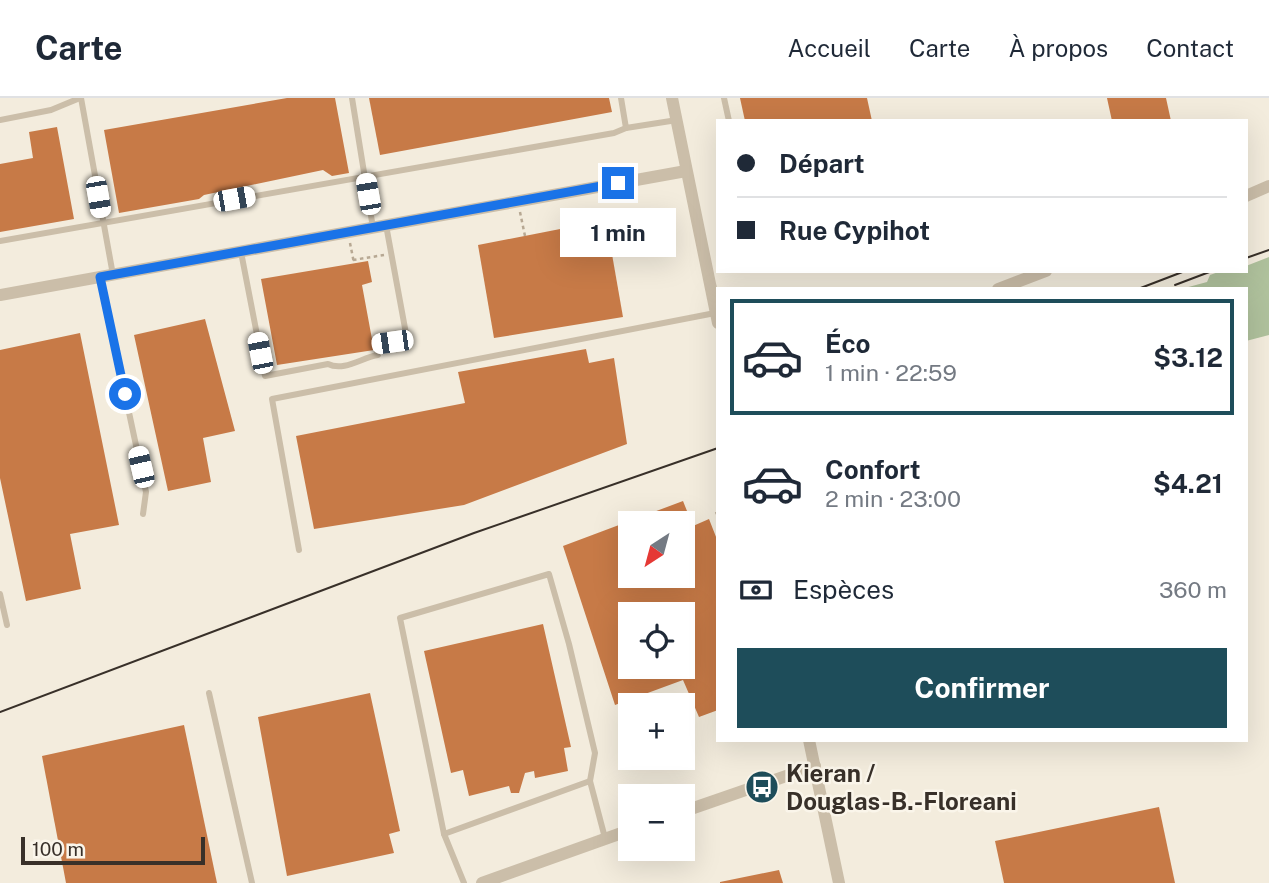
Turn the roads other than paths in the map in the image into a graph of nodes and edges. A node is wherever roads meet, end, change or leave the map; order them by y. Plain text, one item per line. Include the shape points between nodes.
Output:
1 (80, 98) edge
2 (352, 98) edge
3 (621, 98) edge
4 (672, 98) edge
5 (724, 98) edge
6 (729, 119) edge
7 (0, 120) edge
8 (677, 120) junction
9 (626, 128) junction
10 (686, 171) junction
11 (365, 176) junction
12 (1269, 186) edge
13 (1248, 195) edge
14 (103, 222) junction
15 (379, 226) junction
16 (0, 241) edge
17 (241, 252) junction
18 (1041, 273) edge
19 (107, 276) junction
20 (1003, 287) edge
21 (0, 295) edge
22 (716, 318) edge
23 (143, 514) dead end
24 (299, 550) dead end
25 (0, 594) edge
26 (7, 625) dead end
27 (209, 693) dead end
28 (809, 742) edge
29 (815, 766) junction
30 (590, 781) junction
31 (695, 808) edge
32 (444, 834) junction
33 (618, 834) edge
34 (606, 839) junction
35 (252, 883) edge
36 (464, 883) edge
37 (482, 883) edge
38 (839, 883) edge

1 - 7 lane via 51,110
1 - 14 lane
2 - 11 lane
3 - 9 lane
4 - 8 street
5 - 6 lane
8 - 9 lane
8 - 10 street
9 - 11 lane
10 - 15 street
10 - 22 street
11 - 14 lane
11 - 15 lane
12 - 13 street
14 - 16 lane
14 - 19 lane
15 - 17 street
15 - 17 lane via 407,339 376,344 378,355 361,362 265,376
17 - 19 street
18 - 20 street
19 - 21 street
19 - 23 lane via 146,492
22 - 24 lane via 272,400
25 - 26 lane
27 - 35 lane
28 - 29 street
29 - 31 street
29 - 38 street
30 - 32 lane
30 - 32 lane via 595,752 549,574 400,618
30 - 34 lane
32 - 36 lane
33 - 34 street
34 - 37 street

